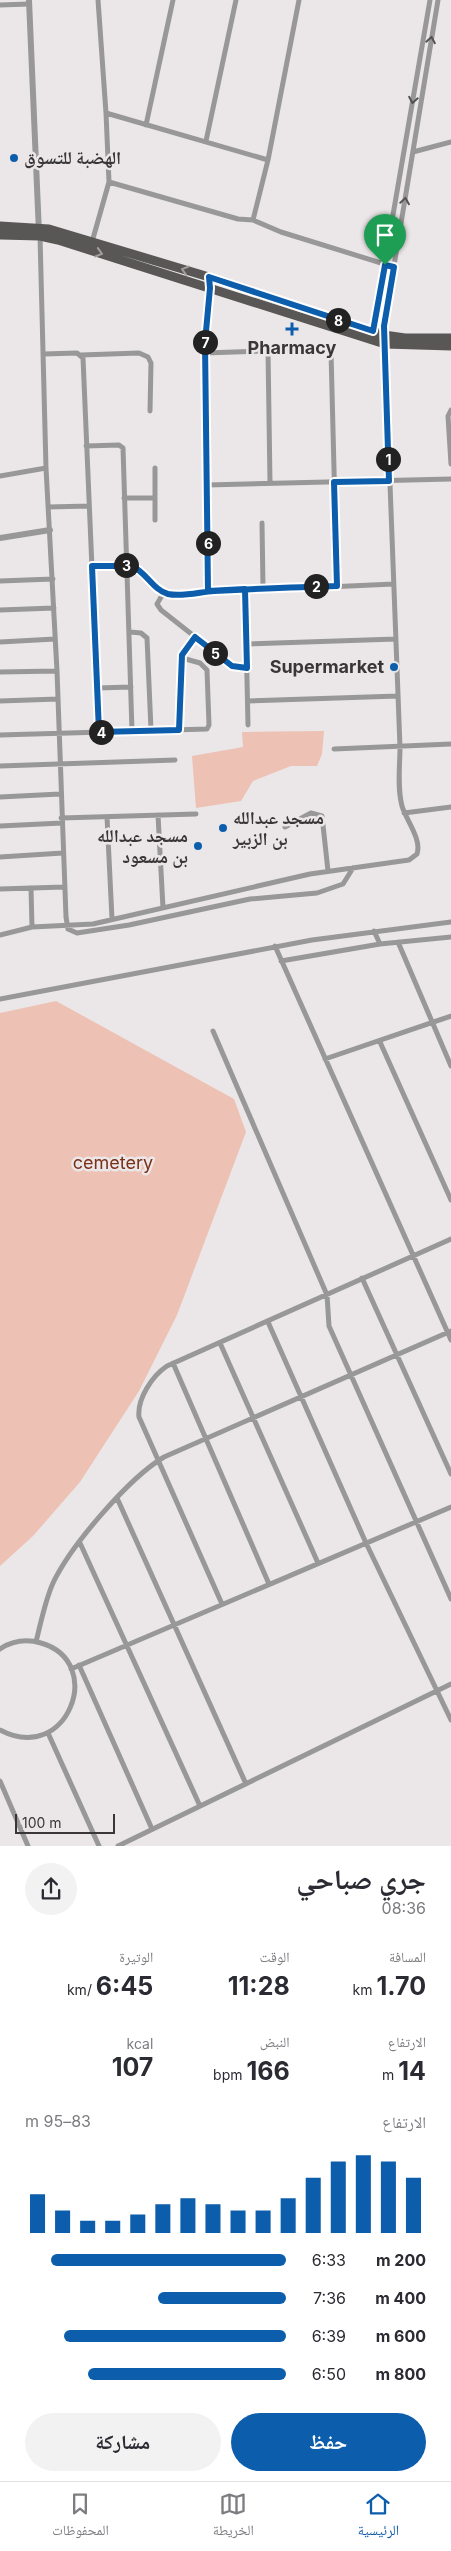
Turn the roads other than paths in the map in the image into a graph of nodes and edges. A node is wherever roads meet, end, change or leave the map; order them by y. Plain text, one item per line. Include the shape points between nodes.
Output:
1 (98, 0) edge
2 (173, 0) edge
3 (236, 0) edge
4 (299, 0) edge
5 (430, 0) edge
6 (438, 0) edge
7 (29, 2) edge
8 (0, 5) edge
9 (106, 113) junction
10 (146, 125) junction
11 (206, 141) junction
12 (451, 142) edge
13 (413, 152) junction
14 (268, 160) junction
15 (109, 182) junction
16 (253, 220) junction
17 (0, 226) edge
18 (39, 232) junction
19 (0, 235) edge
20 (92, 242) junction
21 (385, 265) junction
22 (394, 267) junction
23 (209, 277) junction
24 (210, 288) junction
25 (373, 331) junction
26 (451, 338) edge
27 (385, 340) junction
28 (451, 346) edge
29 (268, 350) junction
30 (205, 353) junction
31 (44, 354) junction
32 (81, 355) junction
33 (451, 410) edge
34 (150, 411) dead end
35 (86, 446) junction
36 (451, 464) edge
37 (46, 468) junction
38 (155, 468) dead end
39 (0, 476) edge
40 (451, 479) edge
41 (389, 481) junction
42 (334, 482) junction
43 (270, 484) junction
44 (207, 485) junction
45 (124, 498) junction
46 (155, 498) junction
47 (89, 506) junction
48 (48, 507) junction
49 (155, 520) dead end
50 (262, 523) dead end
51 (50, 530) junction
52 (0, 538) edge
53 (126, 565) junction
54 (92, 566) junction
55 (52, 579) junction
56 (0, 581) edge
57 (394, 584) junction
58 (337, 586) junction
59 (263, 588) junction
60 (245, 589) junction
61 (208, 591) junction
62 (164, 592) junction
63 (54, 608) junction
64 (0, 610) edge
65 (130, 632) junction
66 (195, 637) junction
67 (55, 639) junction
68 (396, 639) junction
69 (0, 642) edge
70 (246, 644) junction
71 (182, 658) junction
72 (247, 668) junction
73 (57, 670) junction
74 (0, 672) edge
75 (97, 688) junction
76 (131, 688) junction
77 (398, 696) junction
78 (58, 699) junction
79 (0, 701) edge
80 (248, 701) junction
81 (248, 725) dead end
82 (132, 730) junction
83 (151, 730) junction
84 (179, 730) junction
85 (99, 732) junction
86 (58, 733) junction
87 (0, 735) edge
88 (451, 744) edge
89 (400, 747) junction
90 (334, 749) dead end
91 (174, 760) dead end
92 (59, 764) junction
93 (0, 766) edge
94 (60, 794) junction
95 (0, 797) edge
96 (451, 807) edge
97 (404, 813) junction
98 (196, 814) dead end
99 (158, 815) junction
100 (107, 817) junction
101 (62, 821) junction
102 (0, 826) edge
103 (285, 827) dead end
104 (63, 853) junction
105 (0, 857) edge
106 (353, 868) junction
107 (328, 871) junction
108 (64, 887) junction
109 (31, 888) junction
110 (0, 889) edge
111 (164, 908) junction
112 (112, 920) junction
113 (451, 922) edge
114 (67, 926) junction
115 (32, 927) junction
116 (374, 930) junction
117 (0, 935) edge
118 (451, 937) edge
119 (398, 942) junction
120 (380, 944) junction
121 (275, 946) junction
122 (281, 961) junction
123 (0, 999) edge
124 (451, 1016) edge
125 (432, 1024) junction
126 (213, 1032) dead end
127 (380, 1042) junction
128 (325, 1059) junction
129 (451, 1066) edge
130 (451, 1200) edge
131 (451, 1239) edge
132 (413, 1256) junction
133 (362, 1278) junction
134 (327, 1295) junction
135 (268, 1322) junction
136 (449, 1331) edge
137 (451, 1340) edge
138 (220, 1343) junction
139 (397, 1356) junction
140 (173, 1363) junction
141 (350, 1376) junction
142 (301, 1397) junction
143 (253, 1418) junction
144 (205, 1439) junction
145 (157, 1461) junction
146 (451, 1474) edge
147 (117, 1498) junction
148 (451, 1507) edge
149 (416, 1522) junction
150 (80, 1543) junction
151 (366, 1543) junction
152 (318, 1563) junction
153 (269, 1584) junction
154 (451, 1599) edge
155 (222, 1604) junction
156 (175, 1624) junction
157 (36, 1642) junction
158 (126, 1645) junction
159 (0, 1648) edge
160 (79, 1665) junction
161 (71, 1669) junction
162 (451, 1684) edge
163 (437, 1690) junction
164 (451, 1720) edge
165 (0, 1730) edge
166 (48, 1733) junction
167 (0, 1781) edge
168 (246, 1784) junction
169 (200, 1806) junction
170 (152, 1830) junction
171 (28, 1846) edge
172 (99, 1846) edge
173 (118, 1846) edge

1 - 9 street
2 - 10 street
3 - 11 street
4 - 14 street
5 -> 21 street
13 -> 6 street
7 - 8 street
7 - 18 street
9 - 10 street
9 - 15 street
10 - 11 street
11 - 14 street
12 - 13 street
22 -> 13 street
14 - 16 street
15 - 16 street via 238,219
15 - 20 street
16 - 21 street
17 - 18 main road
18 - 19 main road
18 - 20 main road
18 -> 24 main road
18 - 31 street
23 -> 20 main road
21 - 22 street
21 - 25 street
22 - 27 street via 384,320
23 - 24 street
23 - 25 main road
24 - 27 main road
24 - 30 street
25 - 27 main road
26 - 27 main road
27 - 28 main road
27 - 41 street
29 - 30 street
29 - 42 street via 325,349 331,352
29 - 43 street
30 - 44 street
31 - 32 street
31 - 37 street
32 - 34 street via 139,353 148,357 151,363
32 - 35 street via 84,362
33 - 36 street via 448,416
35 - 45 street via 122,446
35 - 47 street
37 - 39 street
37 - 48 street
38 - 46 street
40 - 41 street
41 - 42 street
41 - 57 street
42 - 43 street
42 - 58 street
43 - 44 street
44 - 61 street
45 - 46 street
45 - 53 street
46 - 49 street
47 - 48 street
47 - 54 street
48 - 51 street
50 - 59 street
51 - 52 street
51 - 55 street
53 - 54 street
53 - 62 street via 136,568
53 - 65 street
54 - 75 street
55 - 56 street
55 - 63 street
57 - 58 street
57 - 68 street
58 - 59 street
59 - 60 street
60 - 61 street
60 - 70 street
61 - 62 street
62 - 66 street via 158,608
63 - 64 street
63 - 67 street
65 - 76 street
65 - 83 street via 141,633 147,638
66 - 71 street
66 - 72 street via 232,666
67 - 69 street
67 - 73 street
68 - 70 street
68 - 77 street
70 - 72 street
71 - 84 street
71 - 84 street via 200,663 207,670 209,725 206,729
72 - 80 street
73 - 74 street
73 - 78 street
75 - 76 street
75 - 85 street
76 - 82 street
77 - 80 street
77 - 89 street
78 - 79 street
78 - 86 street
80 - 81 street
82 - 83 street
82 - 85 street
83 - 84 street
85 - 86 street
86 - 87 street
86 - 92 street
88 - 89 street
89 - 90 street
89 - 97 street via 400,795
91 - 92 street
92 - 93 street
92 - 94 street
94 - 95 street
94 - 101 street
96 - 97 street
97 - 106 street via 418,844 415,856 409,860
98 - 99 street
99 - 100 street
99 - 111 street
100 - 101 street
100 - 112 street
101 - 102 street
101 - 104 street
103 - 107 street via 311,813 322,816
104 - 105 street
104 - 108 street
106 - 107 street
106 - 114 street via 343,884 317,893 250,899 77,933
107 - 111 street
108 - 109 street
108 - 114 street
109 - 110 street
109 - 115 street
111 - 112 street
112 - 114 street
113 - 116 street
114 - 115 street
115 - 117 street
116 - 120 street
116 - 121 street
118 - 119 street
119 - 120 street
119 - 125 street
120 - 122 street
121 - 122 street
121 - 123 street
122 - 128 street
124 - 125 street
125 - 127 street
125 - 129 street
126 - 134 street
127 - 128 street
127 - 130 street
128 - 132 street
131 - 132 street
132 - 133 street
132 - 136 street
133 - 134 street
133 - 139 street
134 - 135 street
134 - 141 street via 329,1326
135 - 138 street
135 - 142 street
136 - 137 street
136 - 139 street
138 - 140 street
138 - 143 street
139 - 141 street
139 - 146 street
140 - 144 street
140 - 145 street via 156,1375 138,1408 140,1421
141 - 142 street
141 - 149 street
142 - 143 street
142 - 151 street
143 - 144 street
143 - 152 street
144 - 145 street
144 - 153 street
145 - 147 street
145 - 155 street
147 - 150 street
147 - 156 street
148 - 149 street
149 - 151 street
149 - 154 street
150 - 157 street via 54,1580
150 - 158 street
151 - 152 street
151 - 163 street
152 - 153 street
153 - 155 street
155 - 156 street
156 - 158 street
156 - 168 street
157 - 159 street via 19,1641
157 - 161 street via 57,1651
158 - 160 street
158 - 169 street
160 - 161 street
160 - 170 street
161 - 166 street via 75,1687 72,1705 63,1721
162 - 163 street
163 - 164 street
163 - 168 street
165 - 166 street via 23,1738
166 - 172 street
167 - 171 street
168 - 169 street
169 - 170 street
170 - 173 street

